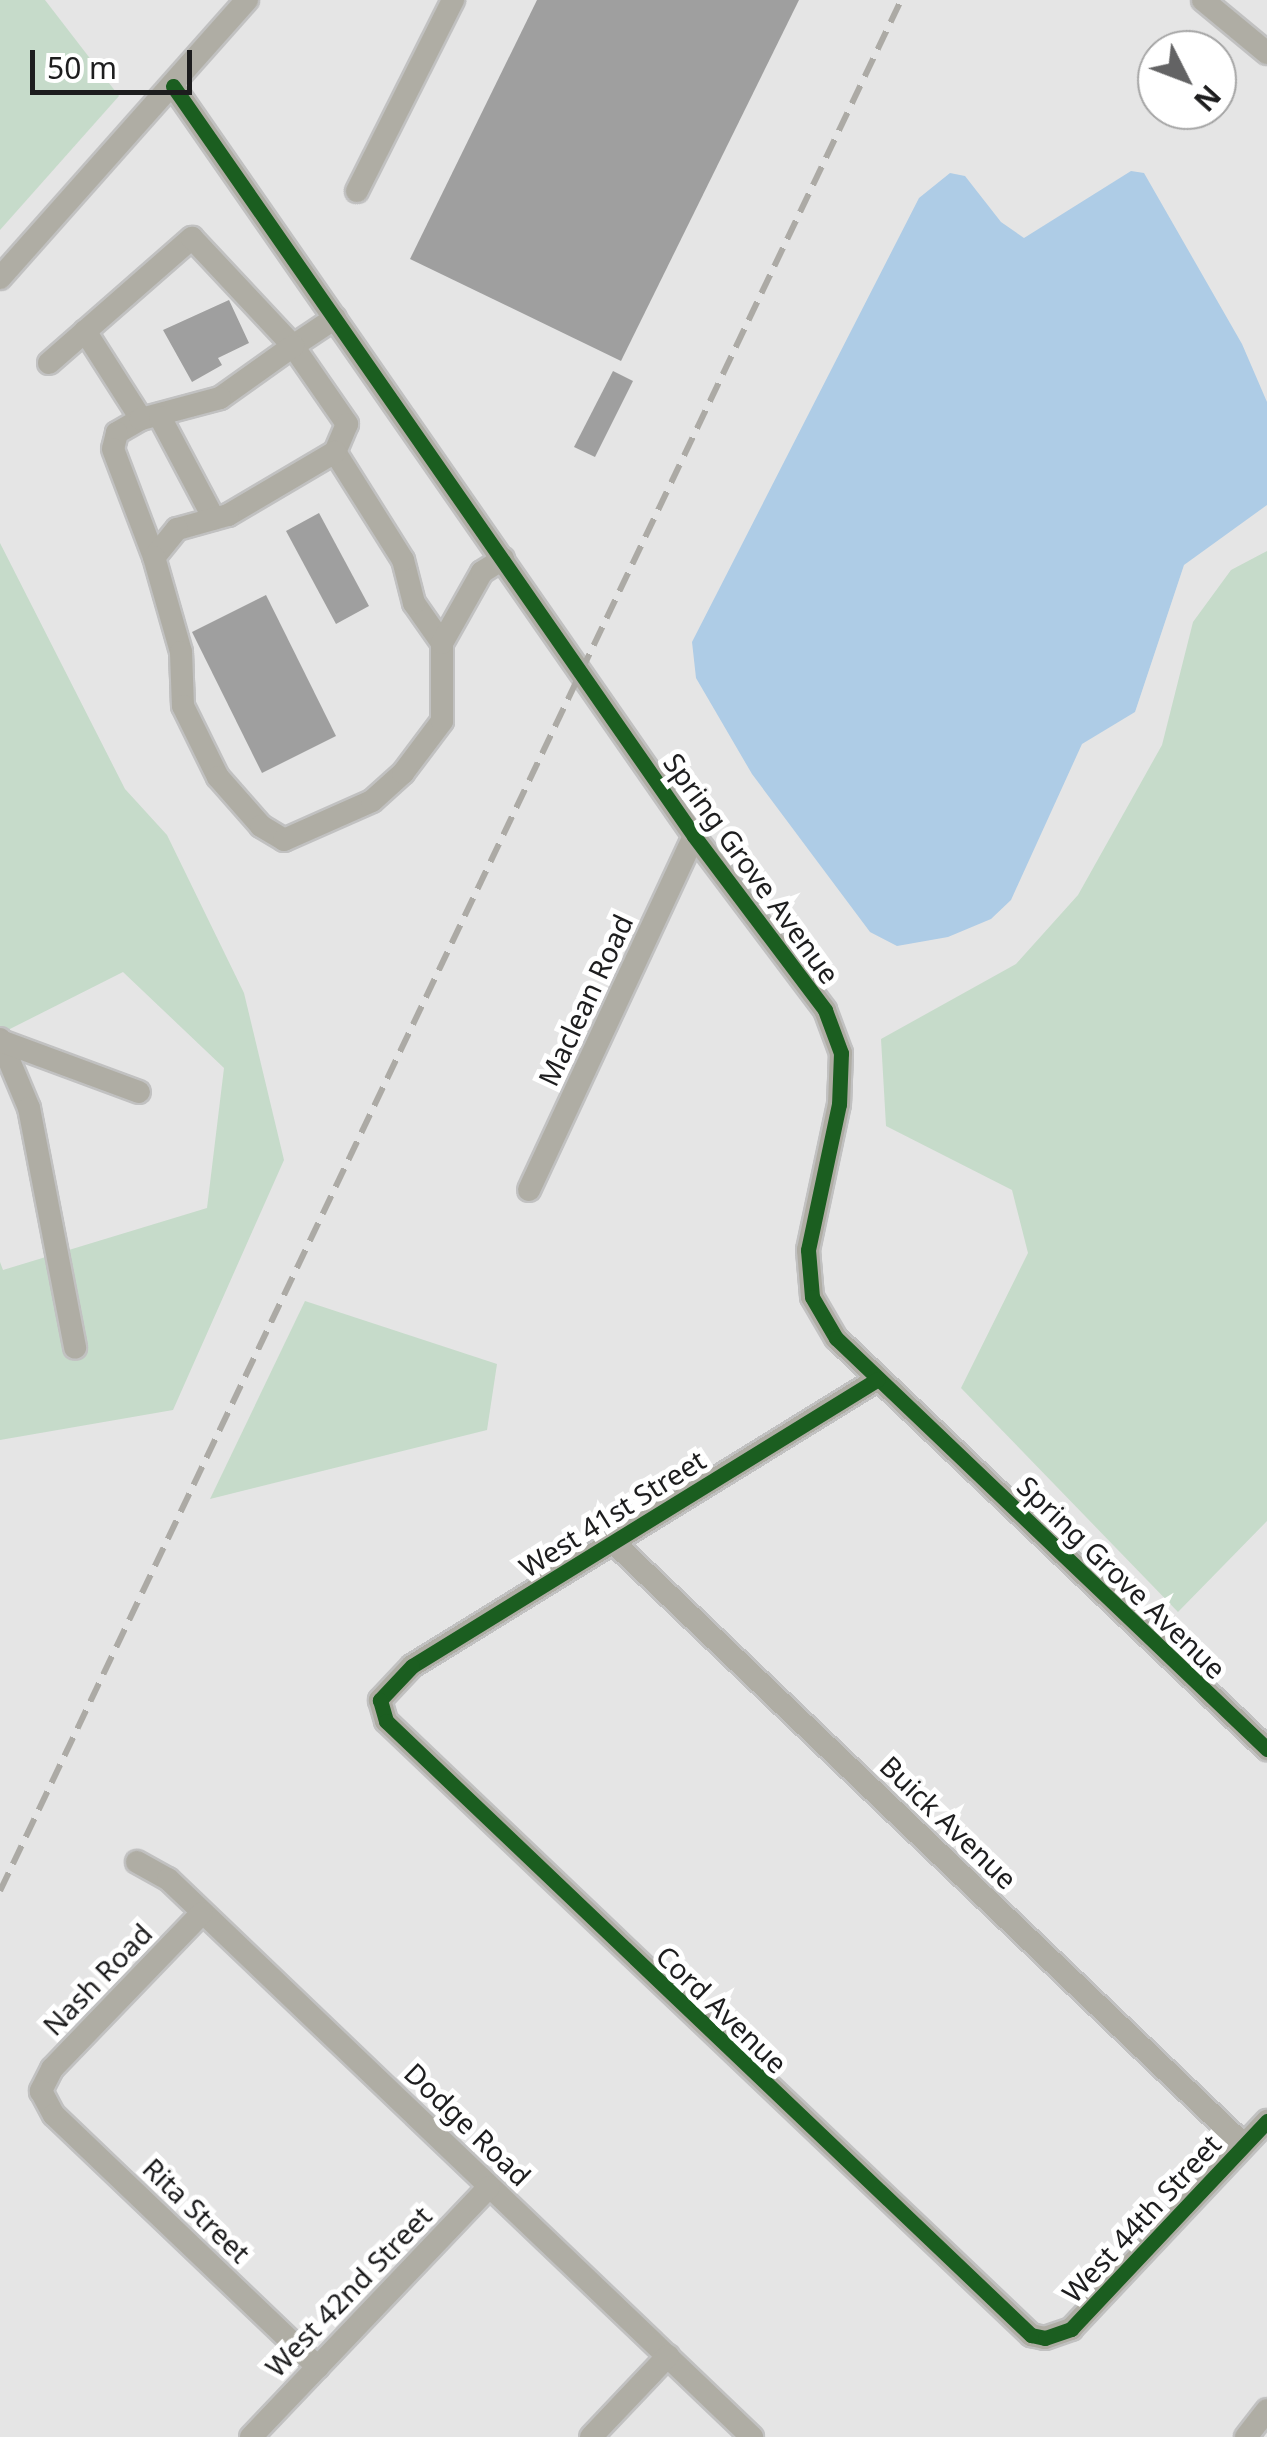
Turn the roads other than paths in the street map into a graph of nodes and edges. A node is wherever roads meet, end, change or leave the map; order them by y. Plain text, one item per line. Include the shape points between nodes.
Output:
1 (247, 0) edge
2 (453, 0) edge
3 (1203, 0) edge
4 (1267, 53) edge
5 (173, 86) junction
6 (357, 192) dead end
7 (0, 278) edge
8 (335, 318) junction
9 (85, 332) junction
10 (293, 346) junction
11 (49, 363) dead end
12 (151, 418) junction
13 (336, 452) junction
14 (214, 519) junction
15 (154, 557) junction
16 (503, 558) junction
17 (442, 643) junction
18 (694, 836) junction
19 (0, 1040) edge
20 (139, 1092) dead end
21 (529, 1190) dead end
22 (75, 1348) dead end
23 (878, 1379) junction
24 (613, 1542) junction
25 (380, 1700) joint
26 (1267, 1749) edge
27 (137, 1862) dead end
28 (202, 1913) junction
29 (42, 2091) joint
30 (1267, 2121) edge
31 (1244, 2145) junction
32 (490, 2187) junction
33 (1046, 2338) joint
34 (668, 2356) junction
35 (318, 2367) junction
36 (1267, 2410) edge
37 (250, 2437) edge
38 (591, 2437) edge
39 (752, 2437) edge
40 (1246, 2437) edge

1 - 5 street
2 - 6 street
3 - 4 street
5 - 7 street
5 - 8 street, Spring Grove Avenue
8 - 10 street
8 - 16 street, Spring Grove Avenue
9 - 10 street via 192,238
9 - 11 street
9 - 12 street
10 - 12 street via 249,383
10 - 13 street via 346,424
12 - 14 street
12 - 15 street via 117,433 112,449
13 - 14 street
13 - 17 street via 402,560 414,603
14 - 15 street via 177,529
15 - 17 street via 180,652 182,706 218,777 261,826 284,840 372,801 404,773 442,721
16 - 17 street via 482,572
16 - 18 street, Spring Grove Avenue
18 - 21 street, Maclean Road
18 - 23 street, Spring Grove Avenue via 826,1010 840,1053 840,1104 808,1250 812,1297 836,1338
19 - 20 street
19 - 22 street via 29,1108
23 - 24 street, West 41st Street
23 - 26 street, Spring Grove Avenue
24 - 25 street, West 41st Street via 412,1666
24 - 31 street, Buick Avenue
25 - 33 street, Cord Avenue via 400,1736 1004,2313
27 - 28 street, Dodge Road via 168,1879
28 - 29 street, Nash Road via 52,2069
28 - 32 street, Dodge Road
29 - 35 street, Rita Street via 54,2115
30 - 31 street, West 44th Street
31 - 33 street, West 44th Street via 1071,2329
32 - 34 street, Dodge Road
32 - 35 street, West 42nd Street
34 - 38 street
34 - 39 street, Dodge Road
35 - 37 street, West 42nd Street
36 - 40 street

